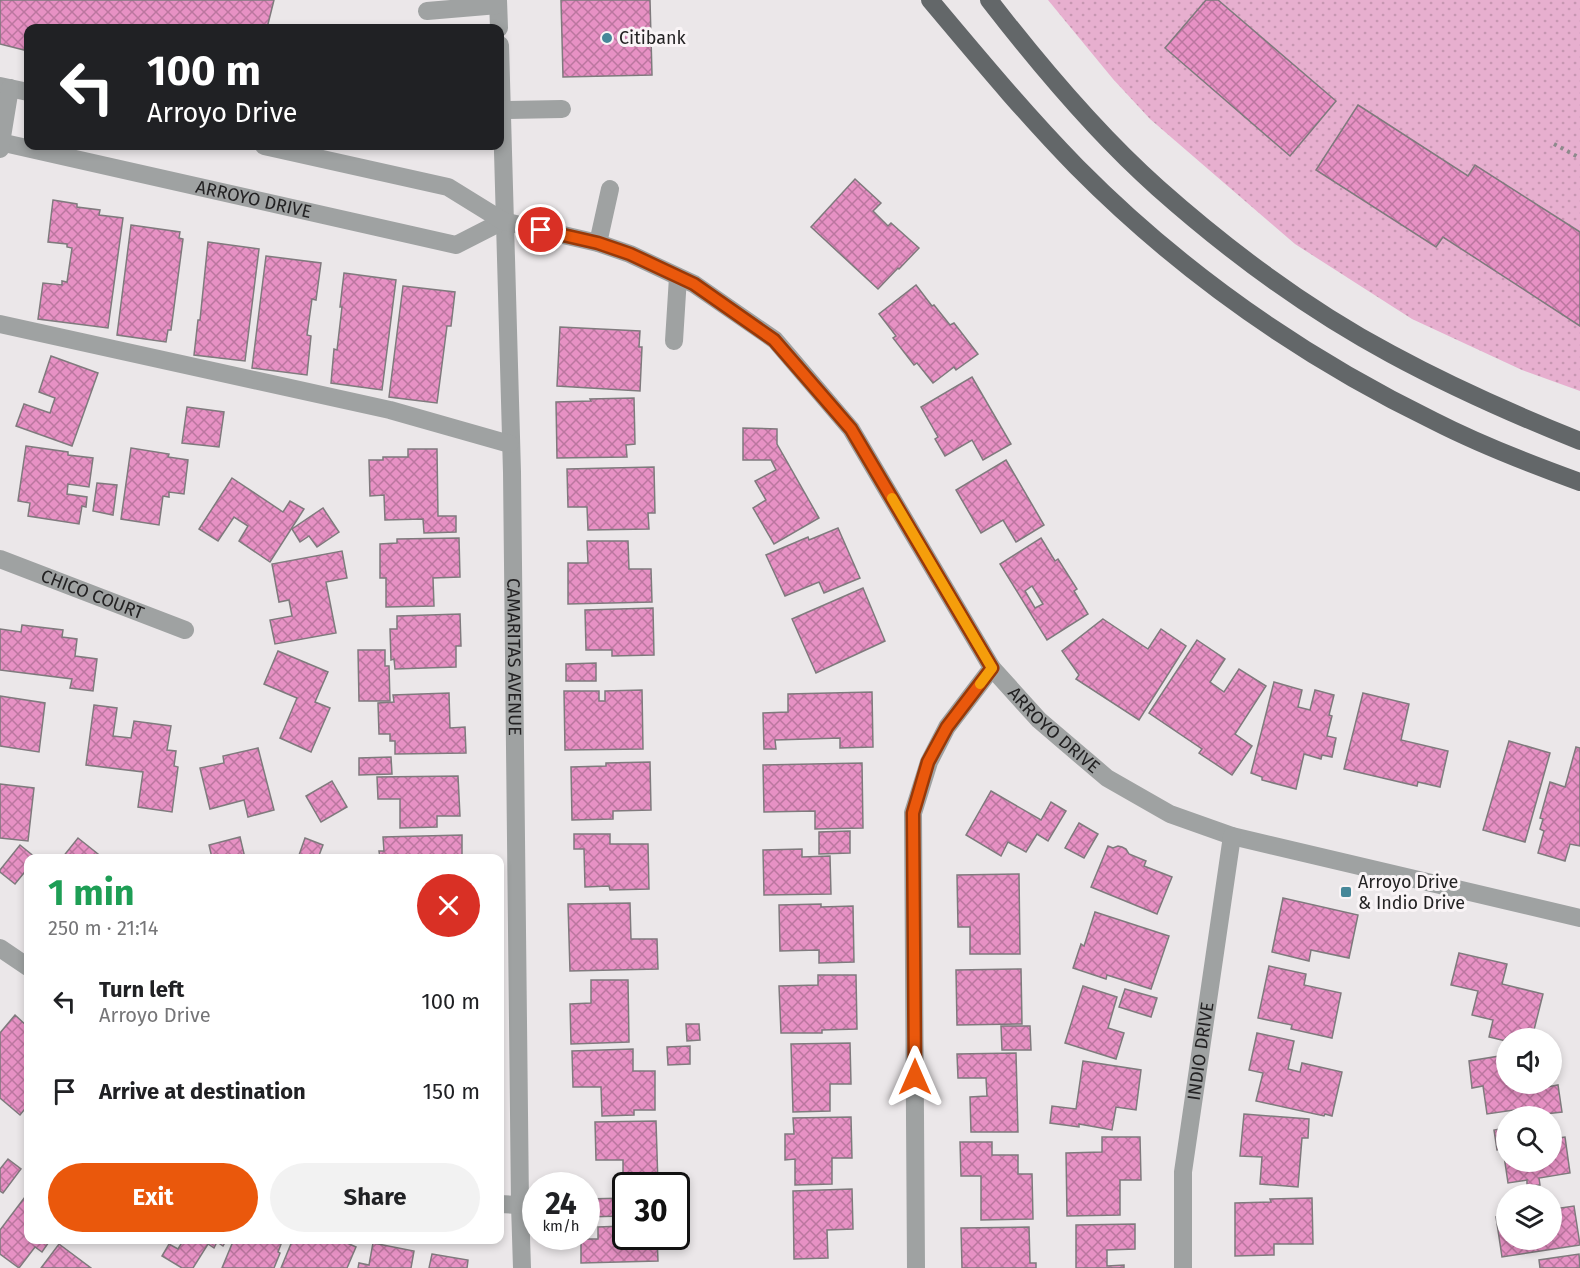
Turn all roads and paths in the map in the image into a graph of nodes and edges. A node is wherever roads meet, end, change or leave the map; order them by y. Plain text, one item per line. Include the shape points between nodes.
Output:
1 (930, 0) edge
2 (989, 0) edge
3 (498, 2) edge
4 (427, 12) dead end
5 (499, 24) edge
6 (5, 87) edge
7 (24, 91) edge
8 (562, 109) dead end
9 (504, 110) edge
10 (1554, 144) dead end
11 (0, 145) edge
12 (282, 150) edge
13 (503, 150) edge
14 (1580, 158) edge
15 (610, 189) dead end
16 (504, 221) junction
17 (598, 243) junction
18 (678, 277) junction
19 (0, 324) edge
20 (674, 341) dead end
21 (1580, 441) edge
22 (510, 444) junction
23 (1580, 482) edge
24 (0, 559) edge
25 (185, 630) dead end
26 (992, 668) junction
27 (1232, 836) junction
28 (1580, 918) edge
29 (0, 948) edge
30 (24, 964) edge
31 (504, 1204) edge
32 (520, 1206) junction
33 (522, 1268) edge
34 (916, 1268) edge
35 (1183, 1268) edge

1 - 23 main road via 1078,168 1182,262 1240,306 1357,380 1433,421
2 - 21 main road via 1110,142 1158,188 1263,272 1390,353 1527,420
3 - 4 street
3 - 5 street
6 - 7 street
6 - 11 street
8 - 9 street
10 - 14 path
11 - 16 street, ARROYO DRIVE via 456,245
12 - 16 street, ARROYO DRIVE via 448,187
13 - 16 street, CAMARITAS AVENUE
15 - 17 street
16 - 17 street, ARROYO DRIVE
16 - 22 street, CAMARITAS AVENUE
17 - 18 street, ARROYO DRIVE
18 - 20 street
18 - 26 street, ARROYO DRIVE via 774,340 851,429
19 - 22 street via 390,410
22 - 32 street, CAMARITAS AVENUE
24 - 25 street, CHICO COURT
26 - 27 street, ARROYO DRIVE via 1039,720 1107,778 1170,814
26 - 34 street via 947,727 928,762 913,813
27 - 28 street, ARROYO DRIVE
27 - 35 street, INDIO DRIVE via 1184,1172
29 - 30 street
31 - 32 street
32 - 33 street, CAMARITAS AVENUE

